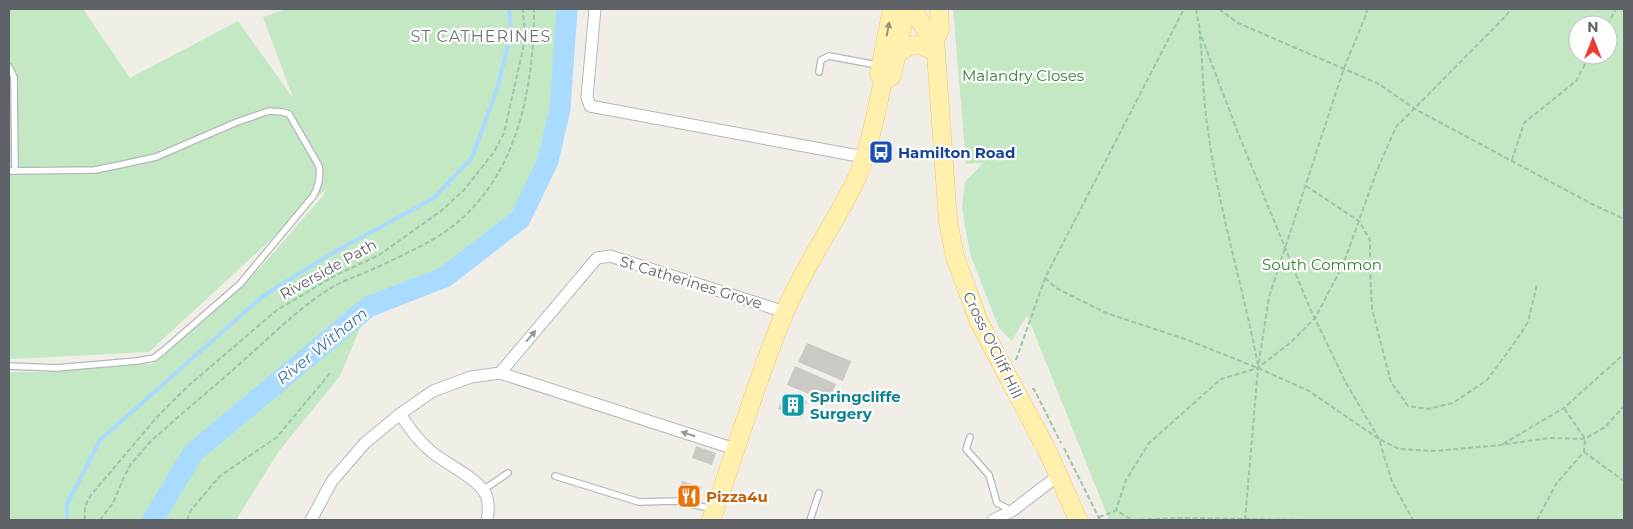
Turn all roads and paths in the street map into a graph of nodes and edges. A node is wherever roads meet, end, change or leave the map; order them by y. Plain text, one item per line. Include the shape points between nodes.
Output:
1 (523, 9) edge
2 (534, 9) edge
3 (595, 9) edge
4 (892, 9) edge
5 (906, 9) edge
6 (912, 9) edge
7 (939, 9) edge
8 (1184, 9) edge
9 (1196, 9) edge
10 (1219, 9) edge
11 (1367, 9) edge
12 (1512, 9) edge
13 (1199, 30) dead end
14 (1200, 33) junction
15 (936, 46) junction
16 (898, 53) junction
17 (1585, 65) edge
18 (9, 67) edge
19 (1344, 68) junction
20 (819, 72) dead end
21 (882, 74) junction
22 (1415, 109) junction
23 (865, 155) junction
24 (1512, 160) junction
25 (12, 171) edge
26 (1306, 186) junction
27 (1624, 219) edge
28 (1359, 221) junction
29 (1285, 247) junction
30 (1044, 278) junction
31 (1537, 284) dead end
32 (785, 312) junction
33 (1315, 318) junction
34 (1624, 354) edge
35 (9, 366) edge
36 (1258, 368) junction
37 (331, 372) dead end
38 (500, 372) junction
39 (1010, 380) junction
40 (1624, 406) edge
41 (1564, 408) junction
42 (400, 414) junction
43 (970, 437) dead end
44 (1379, 439) junction
45 (1586, 439) junction
46 (1501, 445) junction
47 (734, 449) junction
48 (1584, 452) junction
49 (508, 472) dead end
50 (556, 476) dead end
51 (1059, 476) junction
52 (1624, 481) edge
53 (483, 490) junction
54 (819, 493) dead end
55 (1012, 510) junction
56 (1116, 510) junction
57 (713, 515) edge
58 (1099, 517) dead end
59 (85, 520) edge
60 (100, 520) edge
61 (187, 520) edge
62 (311, 520) edge
63 (487, 520) edge
64 (810, 520) edge
65 (993, 520) edge
66 (1078, 520) edge
67 (1245, 520) edge
68 (1310, 520) edge
69 (1413, 520) edge
70 (1537, 520) edge

1 - 59 path, Riverside Path via 525,35 504,133 494,152 464,190 434,216 378,255 336,275 277,310 209,368 157,417 90,495 86,502
2 - 60 path via 530,77 523,114 516,138 483,196 434,239 326,291 298,313 150,441 131,464 113,503
3 - 23 street via 587,97 590,106
21 -> 4 main road
5 - 16 main road
6 - 15 main road
7 - 15 main road, Cross O'Cliff Hill via 940,30
8 - 30 path
9 - 14 path
10 - 19 path via 1238,23
11 - 19 path
12 - 22 path
13 - 14 path
14 - 29 path
14 - 36 path via 1207,130
15 - 16 main road via 910,46
15 - 39 main road, Cross O'Cliff Hill via 951,242 979,322
16 - 21 main road via 892,76
17 - 24 path via 1576,81 1524,123
18 - 25 lane via 14,77
19 - 22 path via 1378,84
19 - 26 path
20 - 21 lane via 821,60 829,56
21 - 23 main road
22 - 24 path
22 - 28 path via 1396,127
23 - 32 main road via 854,183
24 - 27 path
25 - 35 lane via 95,170 156,158 237,122 269,112 282,112 290,114 319,166 320,174 314,195 240,284 154,358 56,368
26 - 28 path
26 - 29 path
28 - 31 path via 1370,240 1372,309 1388,372 1408,406 1428,409 1453,403 1487,380 1528,322
28 - 33 path via 1343,265
29 - 33 path
29 - 36 path via 1269,298
30 - 36 path via 1056,288 1106,313
30 - 39 path
38 -> 32 street, St Catherines Grove via 597,258 610,256
32 - 47 main road
33 - 36 path
33 - 44 path via 1345,381
34 - 41 path
36 - 44 path via 1309,391
36 - 56 path via 1221,379 1149,443 1126,480
36 - 67 path
37 - 61 path via 277,437 220,476 191,510
38 - 42 street via 471,377 433,391
47 -> 38 street
39 - 51 main road, Cross O'Cliff Hill
40 - 45 path via 1605,426
41 - 45 path
41 - 46 path
42 - 53 street via 413,434 433,453
42 - 62 street via 364,443 332,481
43 - 55 lane via 966,449 989,475 997,503
44 - 46 path via 1399,449 1435,451
44 - 69 path via 1392,482
45 - 46 path via 1549,438
45 - 48 path
47 - 57 main road
48 - 52 path
48 - 70 path via 1556,484
49 - 53 lane
50 - 57 lane via 639,502 677,501
51 - 55 street
51 - 66 main road, Cross O'Cliff Hill
53 - 63 street via 489,503
54 - 64 lane
55 - 65 street
56 - 58 path
56 - 67 path via 1132,520
67 - 68 path

